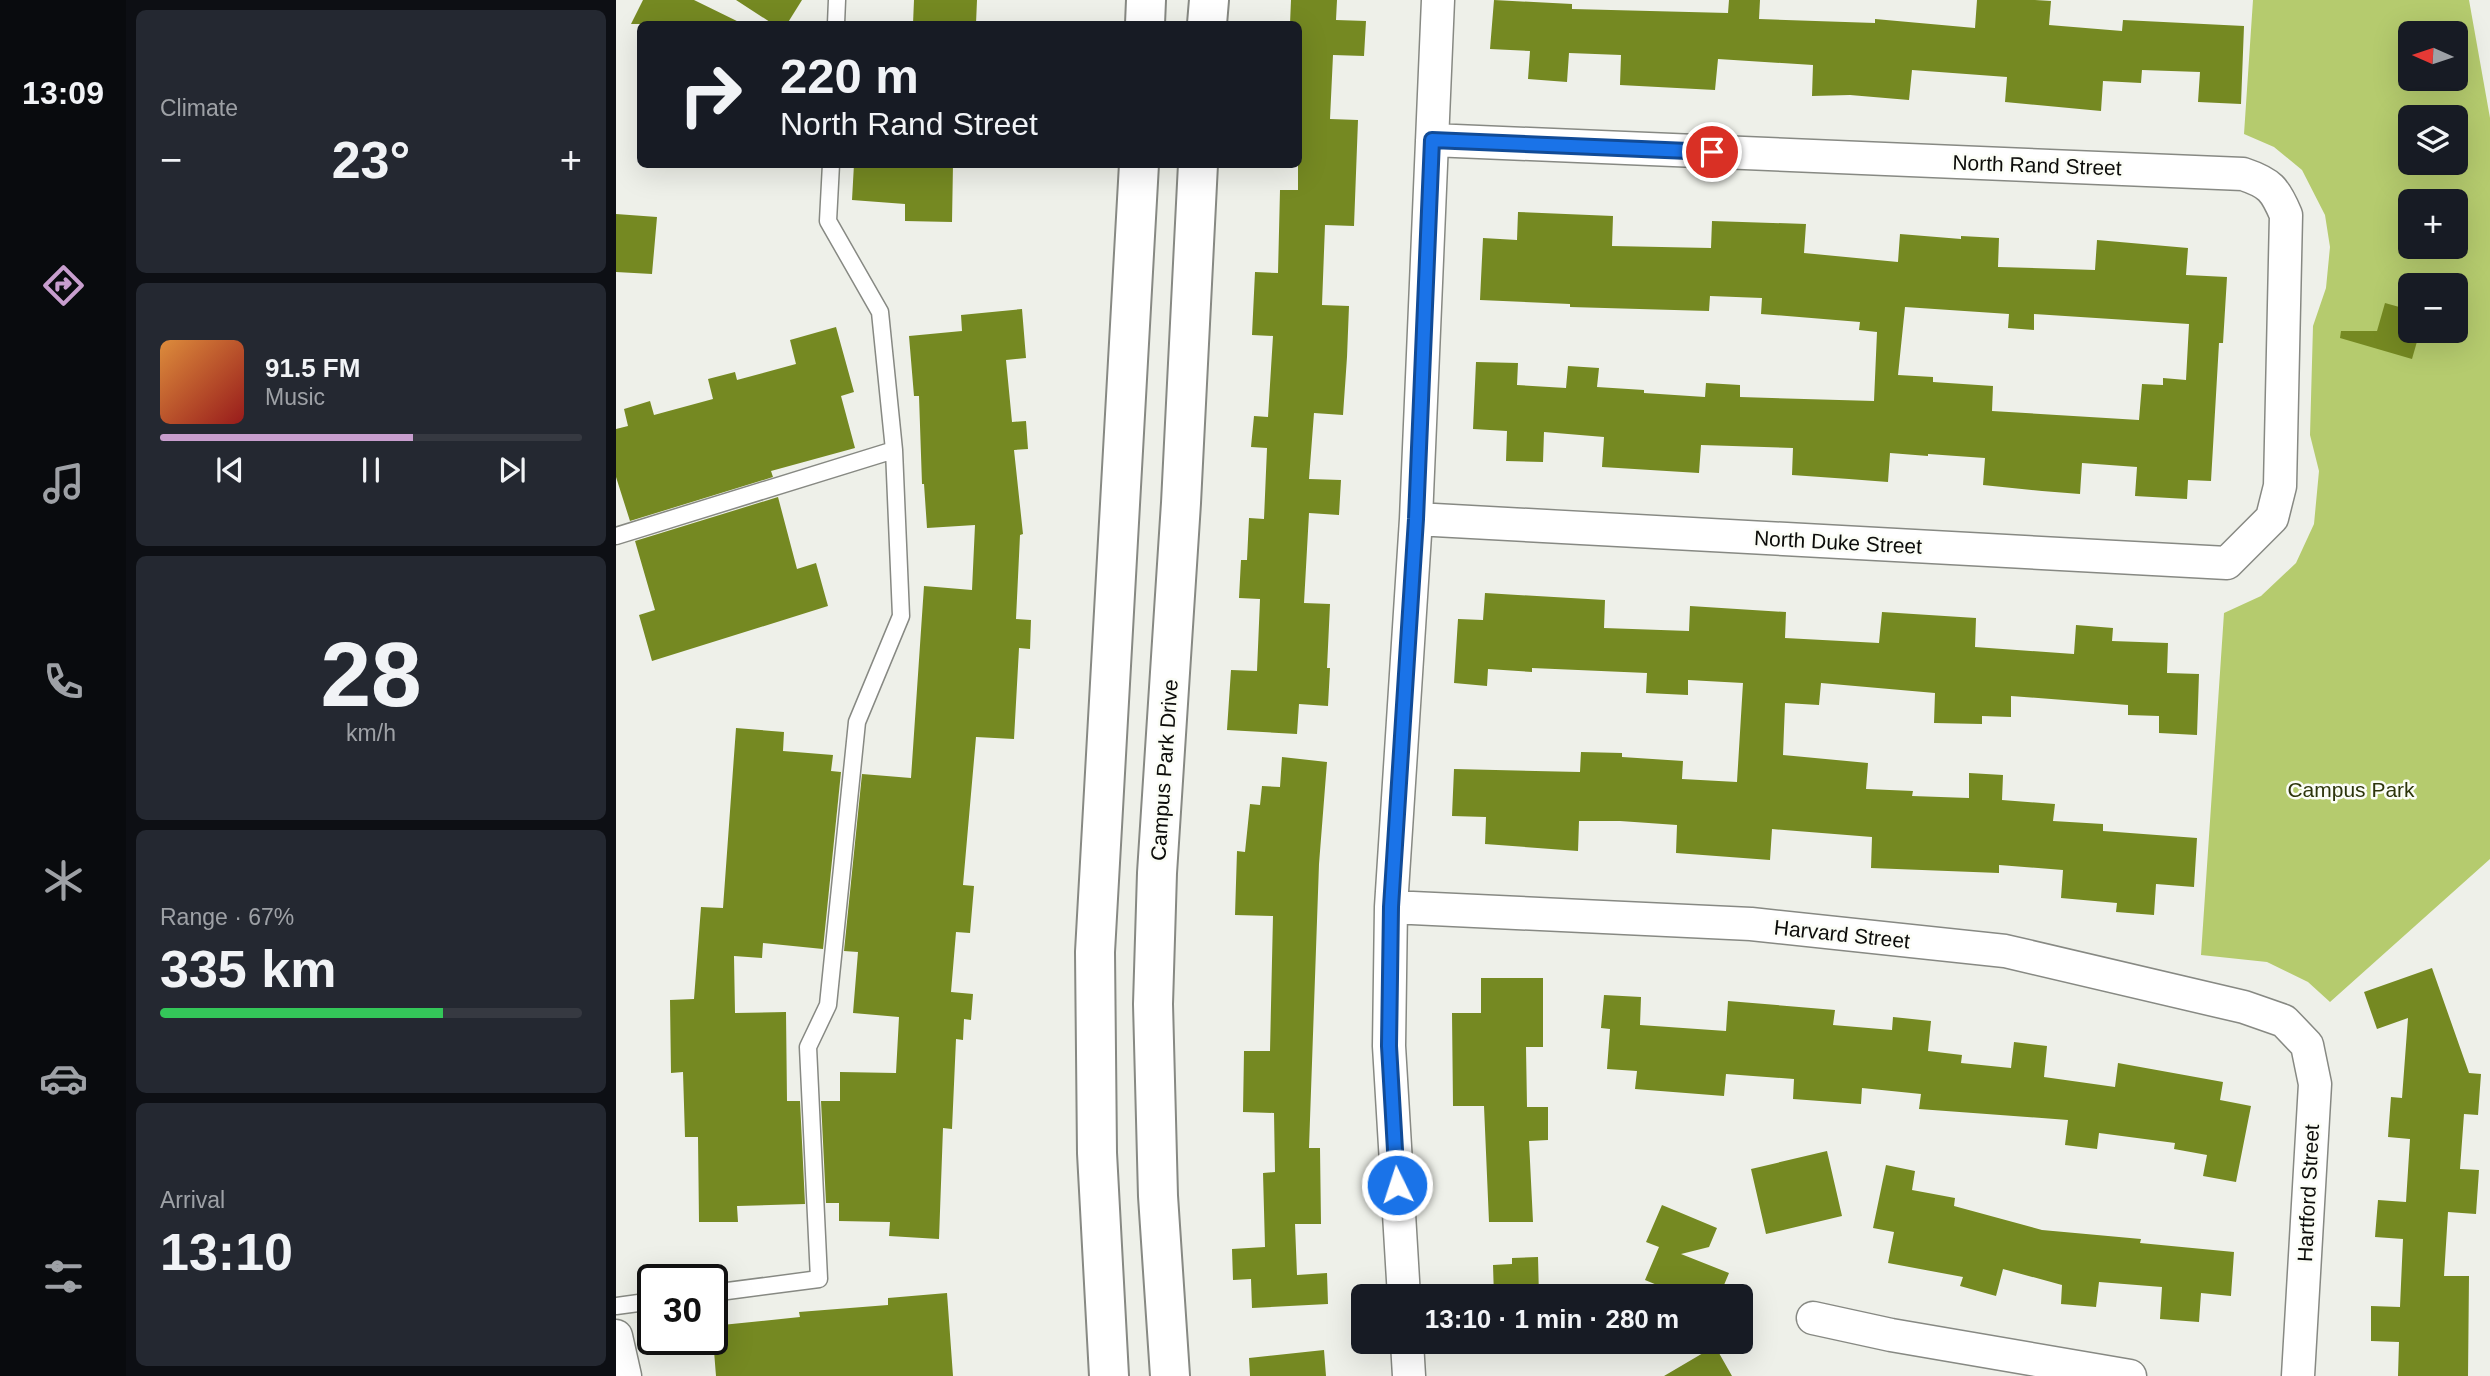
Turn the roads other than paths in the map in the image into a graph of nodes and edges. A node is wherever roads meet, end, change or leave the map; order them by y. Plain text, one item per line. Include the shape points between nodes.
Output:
1 (837, 0) edge
2 (1146, 0) edge
3 (1209, 0) edge
4 (1438, 0) edge
5 (836, 21) edge
6 (1145, 21) edge
7 (1207, 21) edge
8 (1432, 140) junction
9 (831, 168) edge
10 (1139, 168) edge
11 (1198, 168) edge
12 (894, 450) junction
13 (1416, 519) junction
14 (616, 536) edge
15 (2252, 541) joint
16 (1391, 907) junction
17 (2284, 1021) joint
18 (1403, 1284) edge
19 (728, 1291) edge
20 (637, 1303) edge
21 (616, 1306) edge
22 (1813, 1318) dead end
23 (616, 1336) edge
24 (1408, 1354) edge
25 (625, 1376) edge
26 (1109, 1376) edge
27 (1170, 1376) edge
28 (1409, 1376) edge
29 (2130, 1376) edge
30 (2298, 1376) edge

1 - 5 lane
2 - 6 street
3 - 7 street
4 - 8 street
8 - 13 street
8 - 15 street, North Rand Street via 2229,173 2262,180 2277,193 2286,215 2280,486 2272,518
9 - 12 lane via 828,222 880,312
10 - 26 street via 1095,952 1097,1153
11 - 27 street, Campus Park Drive via 1153,1004 1158,1196
12 - 14 lane
12 - 19 lane via 901,616 857,722 828,1005 808,1046 819,1279
13 - 15 street, North Duke Street via 2227,564
13 - 16 street
16 - 17 street, Harvard Street via 1751,924 2005,951 2244,1007
16 - 18 street via 1389,1046
17 - 30 street, Hartford Street via 2307,1045 2315,1084
20 - 21 lane
22 - 29 street
23 - 25 street
24 - 28 street

